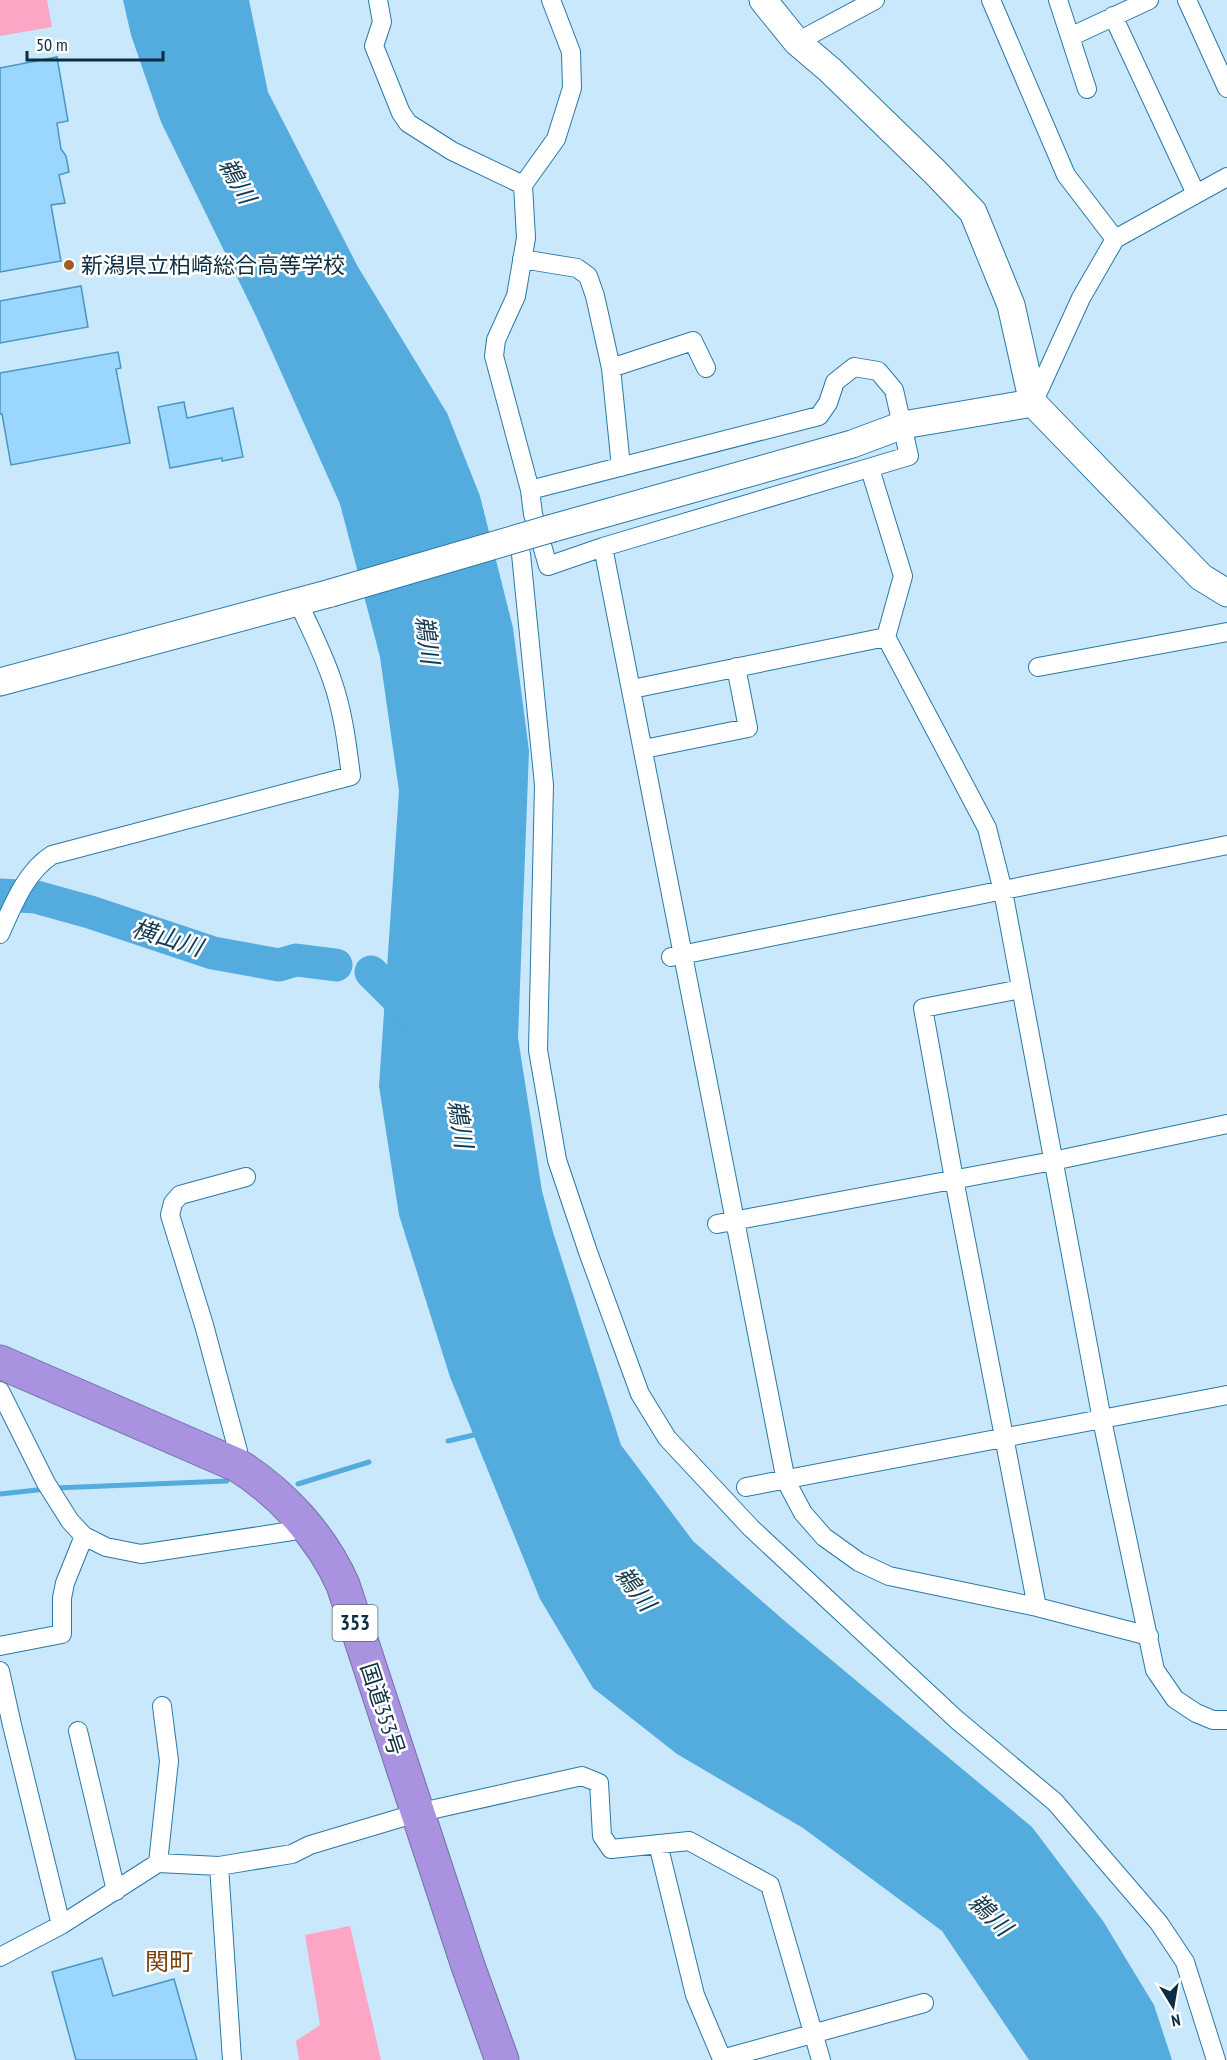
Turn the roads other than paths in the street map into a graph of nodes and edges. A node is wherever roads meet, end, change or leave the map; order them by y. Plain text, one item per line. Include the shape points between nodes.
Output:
1 (378, 0) edge
2 (551, 0) edge
3 (764, 0) edge
4 (874, 0) edge
5 (991, 0) edge
6 (1058, 0) edge
7 (1149, 0) edge
8 (1187, 0) edge
9 (1113, 16) junction
10 (1070, 37) junction
11 (796, 42) junction
12 (1227, 88) edge
13 (1087, 89) dead end
14 (1227, 177) edge
15 (524, 185) junction
16 (1196, 194) junction
17 (1115, 239) junction
18 (522, 259) junction
19 (611, 368) junction
20 (706, 368) dead end
21 (1033, 403) junction
22 (903, 425) junction
23 (621, 467) junction
24 (870, 469) junction
25 (530, 490) junction
26 (603, 547) junction
27 (522, 554) dead end
28 (1227, 593) edge
29 (298, 602) junction
30 (1227, 632) edge
31 (886, 637) junction
32 (736, 667) junction
33 (1038, 667) dead end
34 (0, 682) edge
35 (632, 689) junction
36 (644, 749) junction
37 (1227, 845) edge
38 (1003, 891) junction
39 (0, 934) edge
40 (677, 955) junction
41 (1021, 989) junction
42 (1227, 1124) edge
43 (1053, 1161) junction
44 (246, 1177) dead end
45 (954, 1179) junction
46 (726, 1222) junction
47 (0, 1362) edge
48 (0, 1391) edge
49 (1227, 1395) edge
50 (1102, 1420) junction
51 (1004, 1439) junction
52 (237, 1465) junction
53 (786, 1480) junction
54 (746, 1487) dead end
55 (305, 1527) junction
56 (84, 1536) junction
57 (1037, 1607) junction
58 (1149, 1636) junction
59 (0, 1646) edge
60 (0, 1671) edge
61 (162, 1706) dead end
62 (1227, 1720) edge
63 (78, 1731) dead end
64 (417, 1813) junction
65 (658, 1844) junction
66 (158, 1863) junction
67 (219, 1866) junction
68 (116, 1891) junction
69 (61, 1924) junction
70 (0, 1957) edge
71 (924, 2003) dead end
72 (813, 2033) junction
73 (232, 2060) edge
74 (502, 2060) edge
75 (821, 2060) edge
76 (1216, 2060) edge

1 - 15 street via 382,22 374,46 408,123 452,151
2 - 15 street via 571,52 572,88 556,139
3 - 11 street
4 - 11 street
5 - 17 street via 1066,175
6 - 10 street
7 - 9 street
8 - 12 street
9 - 10 street
9 - 16 street
10 - 13 street
11 - 21 street via 935,171 973,212 1011,305
14 - 16 street
15 - 18 street via 526,238
16 - 17 street
17 - 21 street via 1081,298
18 - 19 street via 577,268 588,276
18 - 25 street via 516,296 496,340 494,356
19 - 20 street via 693,341
19 - 23 street
21 - 22 street
21 - 28 street via 1201,577
22 - 23 street via 894,390 878,371 854,367 835,382 819,416
22 - 24 street via 909,456
22 - 29 street, bridge via 852,444
23 - 25 street
24 - 26 street
24 - 31 street via 903,576
25 - 26 street via 548,566
26 - 35 street
27 - 76 street via 544,785 538,1050 557,1160 640,1394 667,1438 751,1528 957,1720 1055,1802 1159,1923 1185,1962
29 - 34 street
29 - 39 street via 333,682 351,776 52,855 27,881
30 - 33 street
31 - 32 street
31 - 38 street via 987,828
32 - 35 street
32 - 36 street via 748,728
35 - 36 street
36 - 40 street
37 - 38 street
38 - 40 street
38 - 41 street
40 - 46 street
41 - 43 street
41 - 45 street via 923,1008
42 - 43 street
43 - 45 street
43 - 50 street
44 - 52 street via 180,1195 170,1215 232,1428
45 - 46 street
45 - 51 street
46 - 53 street
47 - 52 highway, 国道353号 / 353
48 - 56 street via 50,1489
49 - 50 street
50 - 51 street
50 - 58 street
51 - 53 street
51 - 57 street
52 - 55 highway, 国道353号 / 353 via 274,1491
53 - 54 street
53 - 57 street via 803,1513 824,1537 858,1562 889,1576
55 - 56 street via 141,1554 106,1547
55 - 64 highway, 国道353号 / 353 via 343,1585
56 - 59 street via 65,1583 62,1634
57 - 58 street
58 - 62 street via 1155,1670 1175,1699 1213,1720
60 - 69 street
61 - 66 street via 168,1761
63 - 68 street
64 - 65 street via 582,1776 599,1783 602,1836 611,1849
64 - 67 street via 292,1854
64 - 74 highway, 国道353号 / 353
65 - 72 street via 689,1841 770,1885
65 - 72 street via 695,1995 722,2059
66 - 67 street
66 - 68 street
67 - 73 street
68 - 69 street
69 - 70 street
71 - 72 street
72 - 75 street

